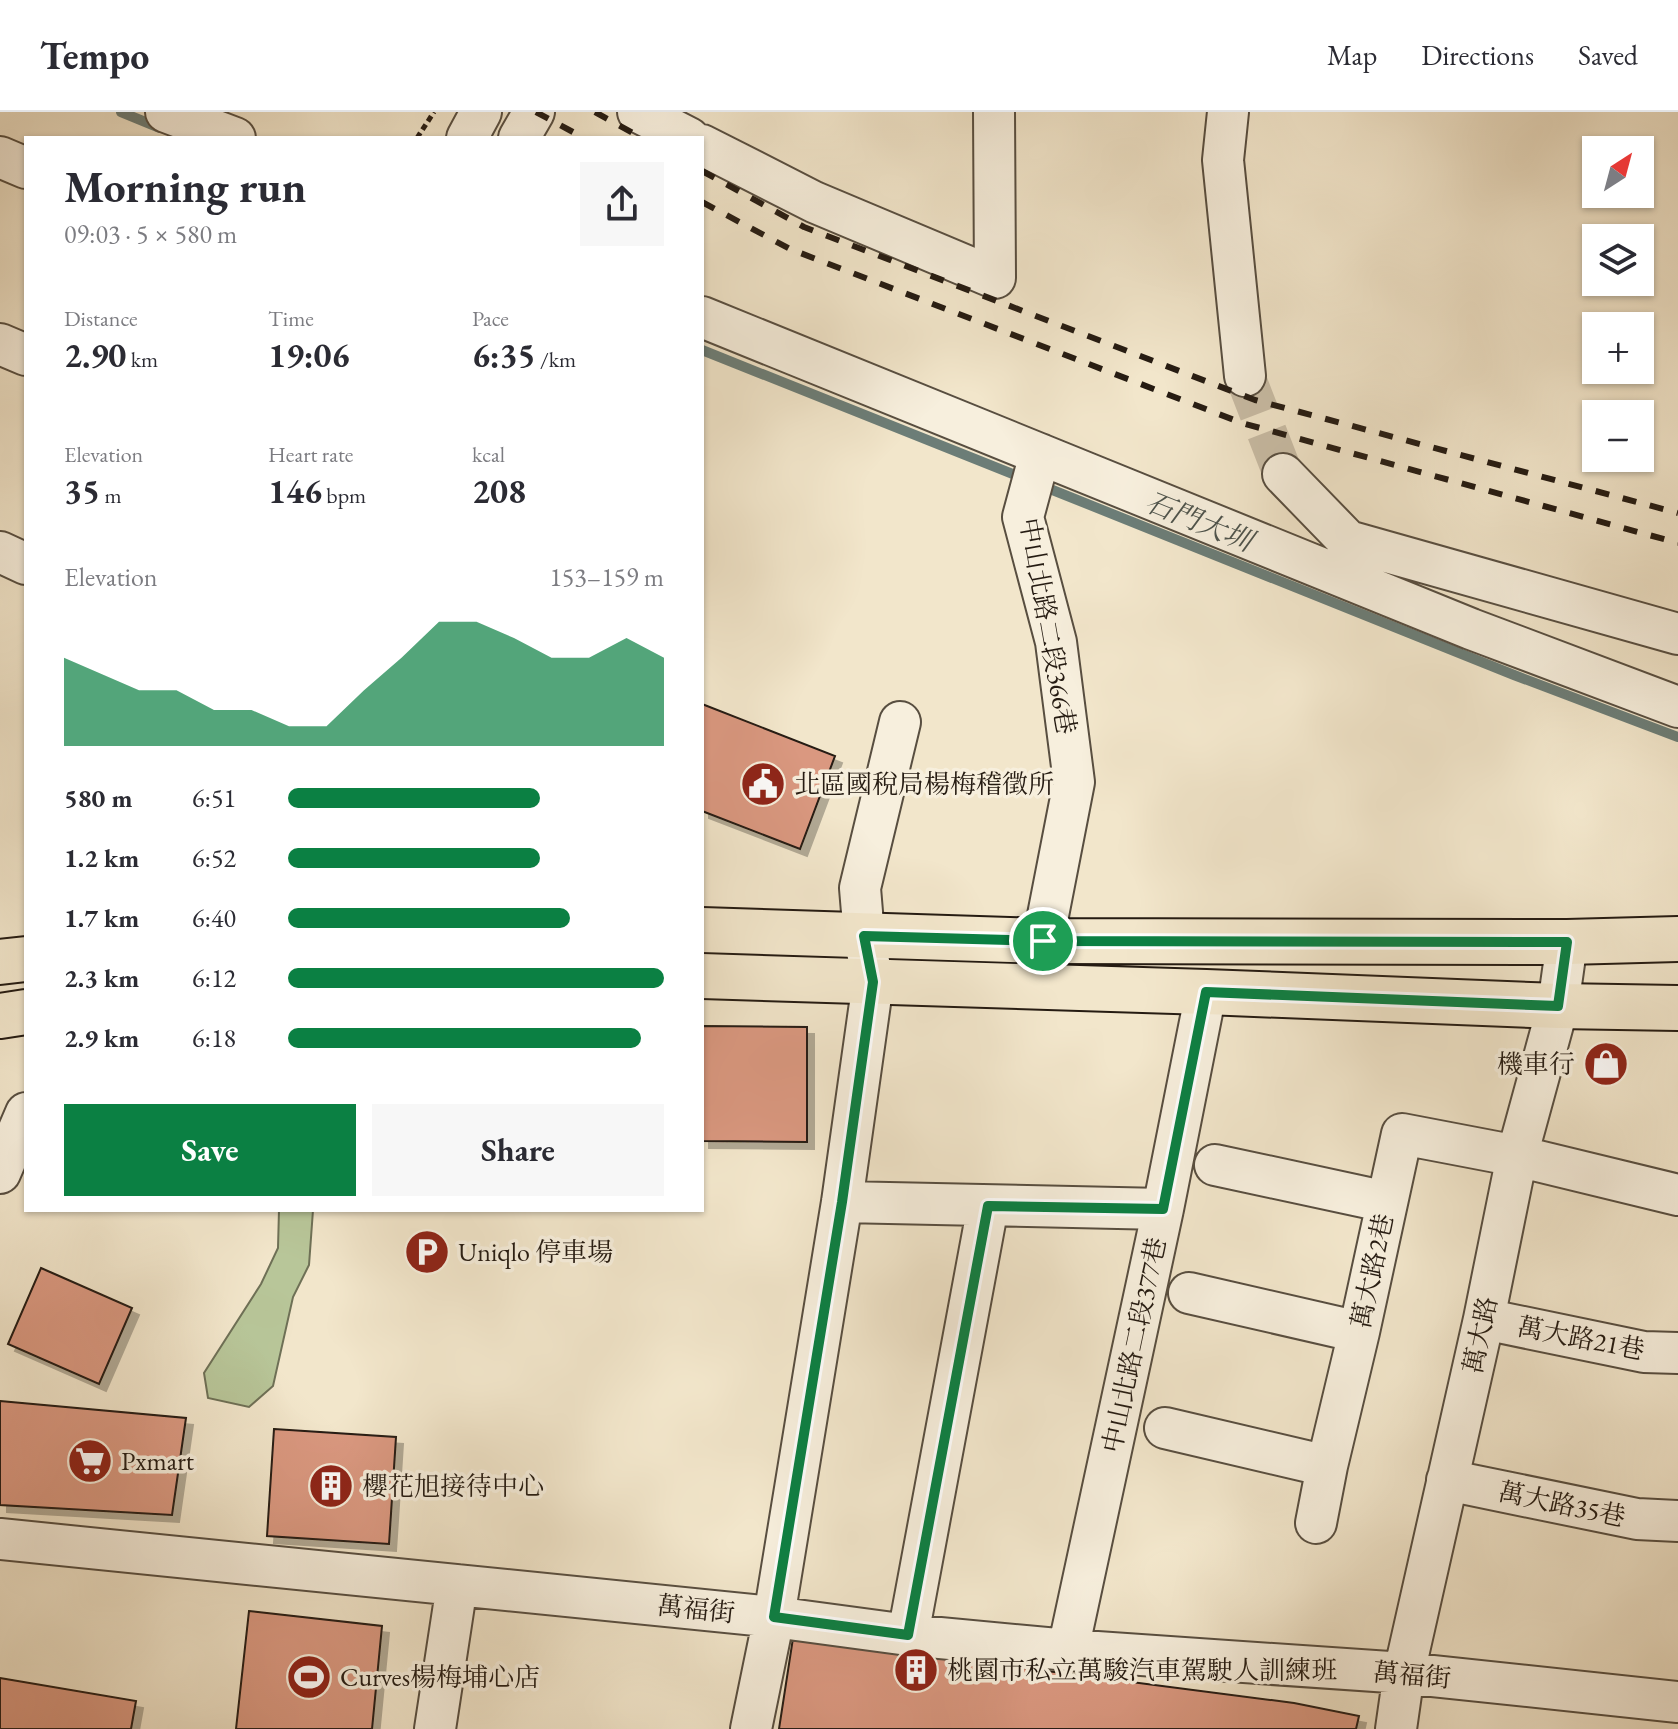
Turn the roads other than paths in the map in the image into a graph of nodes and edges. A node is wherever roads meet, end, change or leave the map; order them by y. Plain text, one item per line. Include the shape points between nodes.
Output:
1 (166, 112) edge
2 (481, 112) edge
3 (534, 112) edge
4 (638, 112) edge
5 (994, 112) edge
6 (1228, 112) edge
7 (230, 136) edge
8 (468, 136) edge
9 (520, 136) edge
10 (685, 136) edge
11 (704, 146) edge
12 (0, 157) edge
13 (24, 167) edge
14 (704, 318) edge
15 (0, 344) edge
16 (24, 354) edge
17 (1245, 376) tunnel mouth
18 (1035, 473) junction
19 (1283, 474) tunnel mouth
20 (0, 552) edge
21 (24, 563) edge
22 (1678, 634) edge
23 (1678, 707) edge
24 (900, 722) dead end
25 (704, 930) edge
26 (864, 936) junction
27 (1678, 939) edge
28 (1043, 941) junction
29 (1567, 942) junction
30 (24, 959) edge
31 (0, 962) edge
32 (704, 976) edge
33 (873, 982) junction
34 (1206, 992) junction
35 (1558, 1006) junction
36 (1678, 1008) edge
37 (24, 1012) edge
38 (0, 1016) edge
39 (24, 1118) edge
40 (1517, 1156) junction
41 (1215, 1165) dead end
42 (0, 1173) edge
43 (1678, 1195) edge
44 (842, 1202) junction
45 (1387, 1202) junction
46 (988, 1206) junction
47 (1163, 1209) junction
48 (1189, 1293) dead end
49 (1484, 1319) junction
50 (1359, 1332) junction
51 (1678, 1353) edge
52 (1165, 1428) dead end
53 (1327, 1466) junction
54 (1447, 1480) junction
55 (1678, 1521) edge
56 (1316, 1523) dead end
57 (0, 1539) edge
58 (457, 1585) junction
59 (774, 1617) junction
60 (908, 1635) junction
61 (1068, 1650) junction
62 (1404, 1673) junction
63 (1678, 1702) edge
64 (435, 1729) edge
65 (751, 1729) edge
66 (1396, 1729) edge

1 - 7 street
2 - 8 street
3 - 9 street
4 - 10 street
5 - 11 street via 995,278 814,202
6 - 17 street via 1223,160
12 - 13 street
14 - 18 street
15 - 16 street
18 - 23 street
18 - 28 street, 中山北路二段366巷 via 1023,517 1056,642 1074,782
19 - 22 street via 1348,541
20 - 21 street
24 - 26 street via 860,888
25 - 26 main road
26 - 28 main road
26 - 33 street
27 - 29 main road
28 - 29 main road
29 - 35 street, 萬大路
30 - 31 main road
32 - 33 main road
33 - 34 main road
33 - 44 street
34 - 35 main road
34 - 47 street, 中山北路二段377巷
35 - 36 main road
35 - 40 street, 萬大路
37 - 38 main road
39 - 42 street
40 - 43 street
40 - 45 street, 萬大路2巷 via 1402,1134
40 - 49 street, 萬大路
41 - 45 street
44 - 46 street
44 - 59 street
45 - 50 street, 萬大路2巷
46 - 47 street
46 - 60 street
47 - 61 street, 中山北路二段377巷
48 - 50 street
49 - 51 street, 萬大路21巷 via 1644,1352
49 - 54 street, 萬大路
50 - 53 street, 萬大路2巷
52 - 53 street
53 - 56 street, 萬大路2巷
54 - 55 street, 萬大路35巷 via 1637,1519
54 - 62 street, 萬大路
57 - 58 street, 萬福街
58 - 59 street, 萬福街
58 - 64 street
59 - 60 street, 萬福街
59 - 65 street
60 - 61 street, 萬福街
61 - 62 street, 萬福街
62 - 63 street, 萬福街
62 - 66 street, 萬大路

